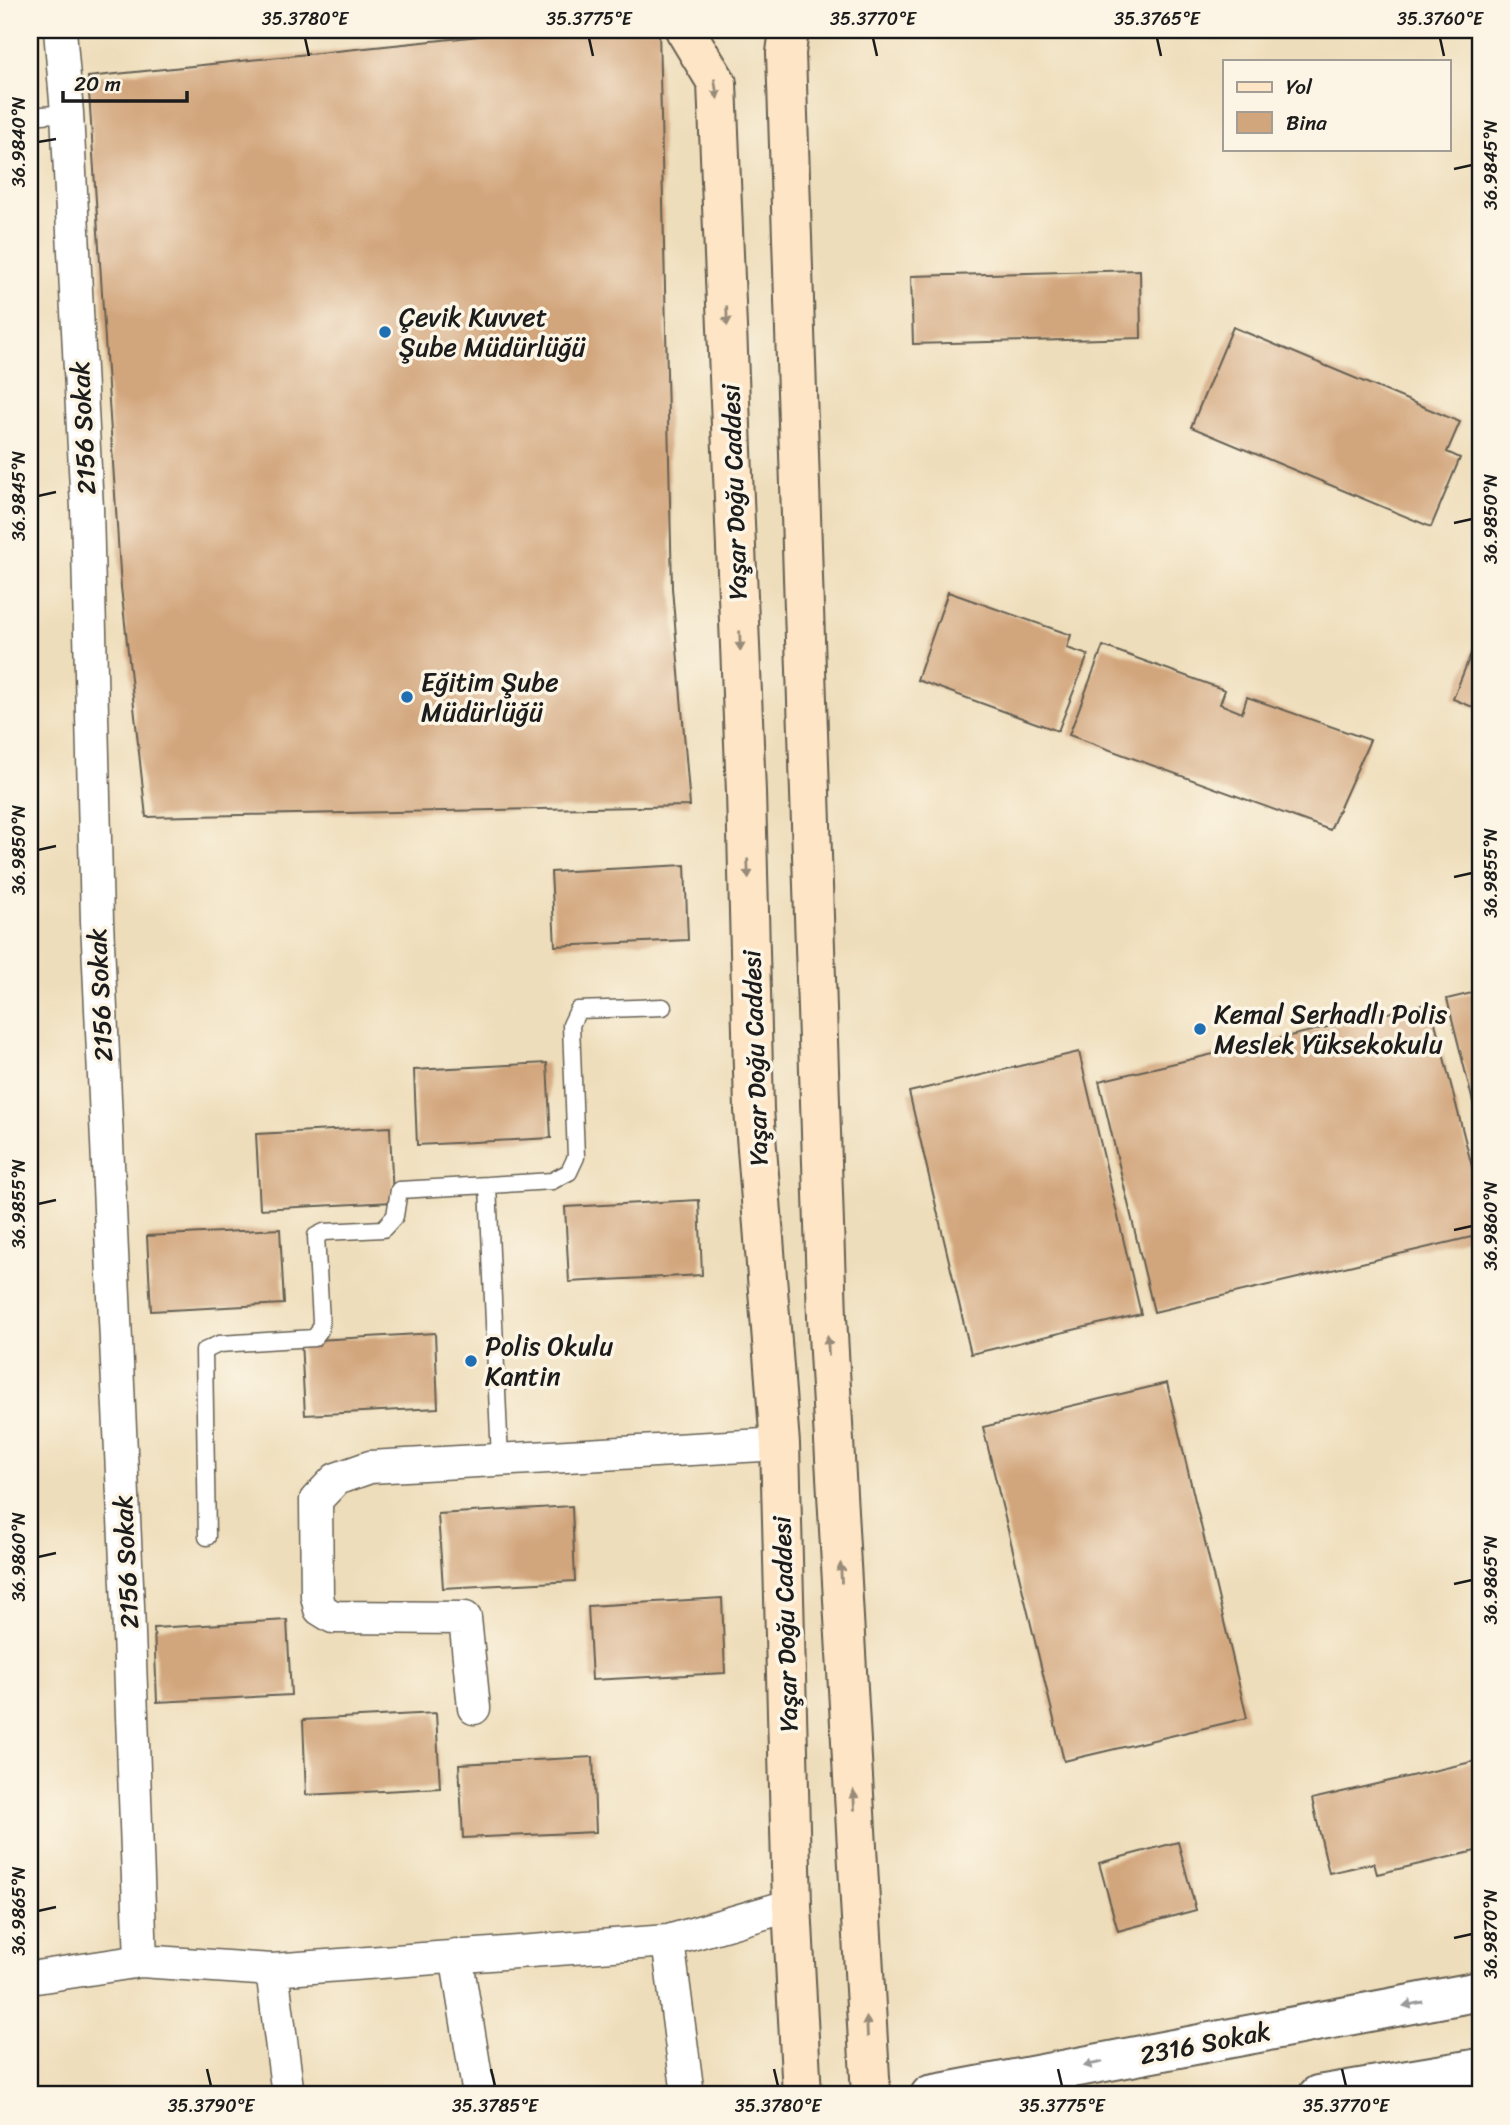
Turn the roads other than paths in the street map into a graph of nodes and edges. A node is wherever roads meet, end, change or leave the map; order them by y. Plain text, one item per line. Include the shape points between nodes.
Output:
1 (60, 30) edge
2 (685, 30) edge
3 (789, 30) edge
4 (67, 113) junction
5 (30, 117) edge
6 (663, 1007) dead end
7 (488, 1185) junction
8 (780, 1444) junction
9 (500, 1460) junction
10 (207, 1538) dead end
11 (474, 1708) dead end
12 (792, 1905) junction
13 (668, 1941) junction
14 (456, 1955) junction
15 (141, 1961) junction
16 (272, 1969) junction
17 (30, 1978) edge
18 (1480, 1991) edge
19 (1480, 2068) edge
20 (288, 2095) edge
21 (479, 2095) edge
22 (688, 2095) edge
23 (802, 2095) edge
24 (871, 2095) edge
25 (930, 2095) edge
26 (1318, 2095) edge

1 - 4 street, 2156 Sokak
2 -> 8 main road, Yaşar Doğu Caddesi via 717,83 754,1110
24 -> 3 main road via 827,1317 786,54
4 - 5 lane
4 - 15 street, 2156 Sokak via 88,508 97,921
6 - 7 lane via 578,1010 571,1025 576,1157 569,1172 552,1181
7 - 9 lane
7 - 10 lane via 399,1190 395,1216 383,1229 316,1236 321,1321 314,1338 219,1344 204,1351
8 - 9 street
8 - 12 main road, Yaşar Doğu Caddesi
9 - 11 street via 370,1467 336,1479 316,1500 320,1609 333,1617 465,1618
12 - 13 street
12 - 23 main road, Yaşar Doğu Caddesi
13 - 14 street
13 - 22 street
14 - 16 street
14 - 21 street
15 - 16 street
15 - 17 street
16 - 20 street
18 -> 25 street, 2316 Sokak
19 - 26 street

